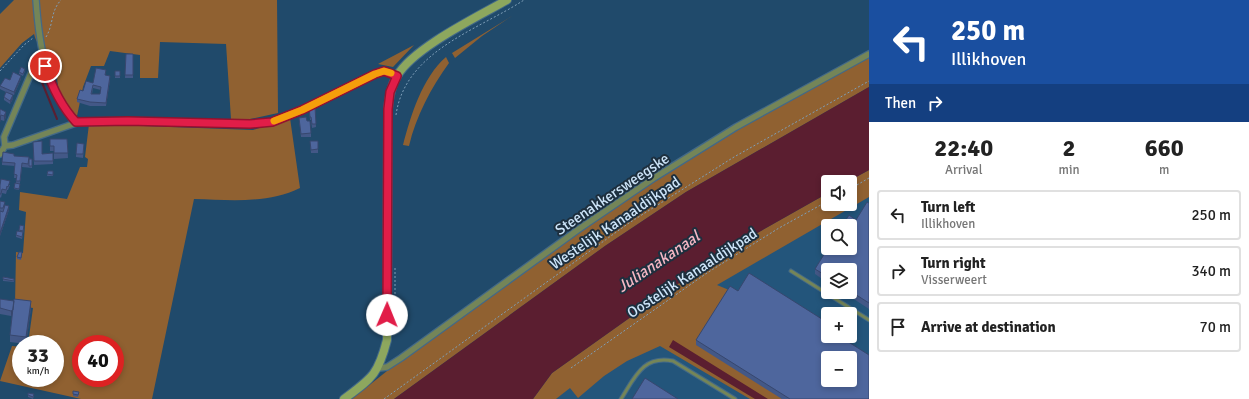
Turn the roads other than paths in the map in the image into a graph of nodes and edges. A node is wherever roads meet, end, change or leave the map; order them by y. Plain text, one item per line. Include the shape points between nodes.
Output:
1 (36, 0) edge
2 (507, 0) edge
3 (869, 54) edge
4 (35, 69) dead end
5 (397, 76) junction
6 (76, 122) junction
7 (5, 146) junction
8 (0, 154) edge
9 (791, 270) dead end
10 (869, 320) edge
11 (379, 368) junction
12 (344, 399) edge
13 (621, 399) edge
14 (735, 399) edge

1 - 6 street via 41,44 50,82 65,110
2 - 5 street via 419,52
3 - 11 street, Steenakkersweegske via 736,127 654,178 387,368
4 - 7 street via 4,137
5 - 6 street via 384,71 375,74 272,122
5 - 11 street via 390,92 388,109 387,340
6 - 7 street
7 - 8 street
9 - 10 lane
11 - 12 street
13 - 14 lane via 640,370 651,362 663,359 673,361

